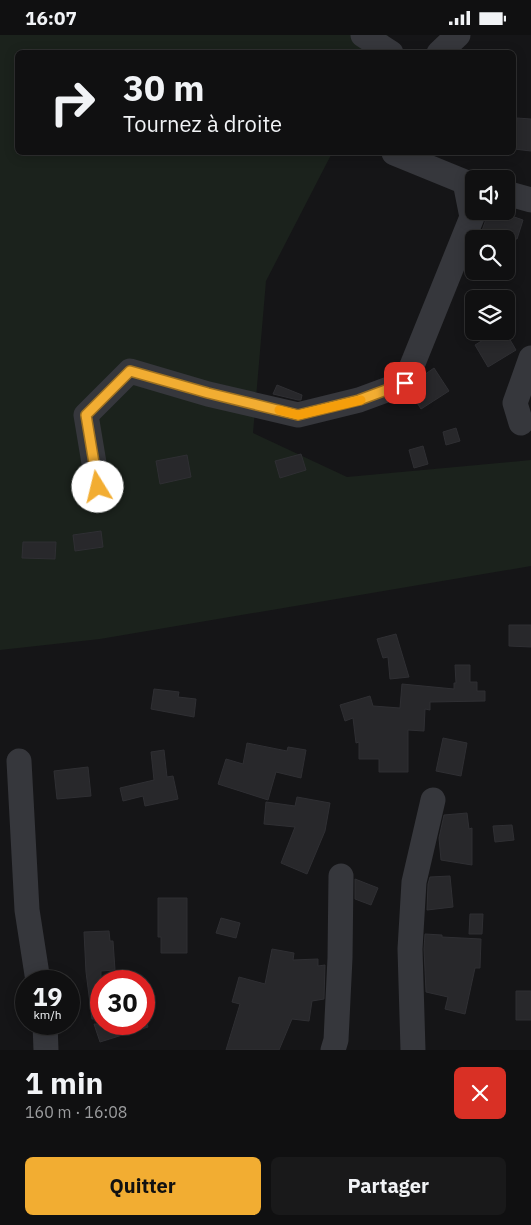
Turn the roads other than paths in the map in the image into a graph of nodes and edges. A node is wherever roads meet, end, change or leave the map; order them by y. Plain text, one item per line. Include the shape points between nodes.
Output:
1 (363, 35) edge
2 (458, 35) edge
3 (387, 50) edge
4 (442, 50) edge
5 (399, 155) edge
6 (465, 181) edge
7 (515, 196) edge
8 (531, 200) edge
9 (471, 220) edge
10 (531, 358) edge
11 (521, 423) dead end
12 (98, 487) dead end
13 (19, 761) dead end
14 (433, 800) dead end
15 (341, 876) dead end
16 (36, 970) edge
17 (45, 1035) edge
18 (46, 1050) edge
19 (333, 1050) edge
20 (413, 1050) edge

1 - 3 street
2 - 4 street
5 - 6 street
7 - 8 street
9 - 12 street via 405,383 359,400 298,415 130,371 86,415
10 - 11 street via 515,403
13 - 16 street via 27,910
14 - 20 street via 414,882 410,949
15 - 19 street via 340,957
17 - 18 street

